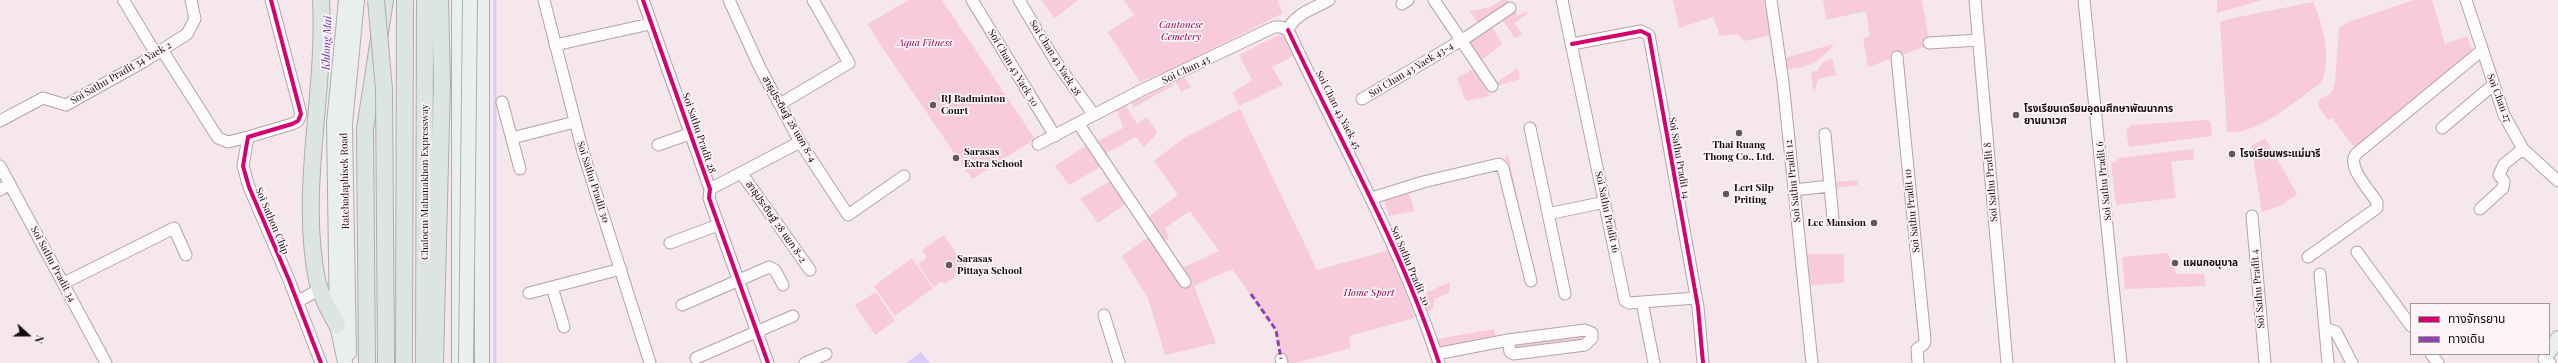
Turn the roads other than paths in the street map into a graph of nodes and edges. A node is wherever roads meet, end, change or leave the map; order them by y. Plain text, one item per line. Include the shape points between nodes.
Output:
1 (191, 0) edge
2 (271, 0) edge
3 (321, 0) edge
4 (346, 0) edge
5 (357, 0) edge
6 (376, 0) edge
7 (385, 0) edge
8 (405, 0) edge
9 (425, 0) edge
10 (440, 0) edge
11 (459, 0) edge
12 (470, 0) edge
13 (482, 0) edge
14 (544, 0) edge
15 (643, 0) edge
16 (729, 0) edge
17 (813, 0) edge
18 (972, 0) edge
19 (1019, 0) edge
20 (1329, 0) edge
21 (1434, 0) edge
22 (1562, 0) edge
23 (1771, 0) edge
24 (1975, 0) edge
25 (2084, 0) edge
26 (2466, 0) edge
27 (124, 1) dead end
28 (1510, 8) dead end
29 (650, 24) junction
30 (1288, 30) junction
31 (1461, 40) junction
32 (1979, 40) junction
33 (1929, 43) dead end
34 (1572, 44) junction
35 (555, 45) junction
36 (2482, 50) junction
37 (159, 52) junction
38 (1897, 57) dead end
39 (2493, 85) junction
40 (1492, 86) dead end
41 (1362, 99) dead end
42 (502, 102) dead end
43 (780, 104) junction
44 (1094, 115) junction
45 (0, 121) edge
46 (575, 122) junction
47 (1078, 123) junction
48 (1530, 128) dead end
49 (2442, 128) dead end
50 (692, 133) junction
51 (1825, 134) dead end
52 (1054, 136) junction
53 (248, 137) junction
54 (512, 138) junction
55 (800, 142) junction
56 (658, 144) dead end
57 (1038, 144) dead end
58 (2523, 149) junction
59 (0, 166) edge
60 (520, 169) dead end
61 (742, 174) junction
62 (904, 176) dead end
63 (2558, 181) edge
64 (1830, 186) junction
65 (5, 187) edge
66 (710, 189) junction
67 (1794, 190) junction
68 (1372, 198) junction
69 (1604, 202) junction
70 (2480, 210) dead end
71 (1548, 214) junction
72 (2252, 216) dead end
73 (1834, 219) dead end
74 (718, 225) junction
75 (670, 243) dead end
76 (2357, 252) dead end
77 (186, 255) dead end
78 (2308, 257) dead end
79 (622, 269) junction
80 (810, 270) dead end
81 (2320, 274) dead end
82 (738, 279) junction
83 (1531, 281) dead end
84 (1185, 282) dead end
85 (64, 283) junction
86 (459, 284) junction
87 (783, 285) dead end
88 (552, 287) junction
89 (320, 289) junction
90 (529, 293) dead end
91 (1564, 294) dead end
92 (1696, 298) junction
93 (297, 302) junction
94 (1642, 302) junction
95 (682, 305) dead end
96 (1104, 315) dead end
97 (793, 316) dead end
98 (337, 325) junction
99 (2410, 325) edge
100 (564, 327) dead end
101 (2325, 328) junction
102 (756, 333) junction
103 (2558, 338) edge
104 (1508, 340) junction
105 (482, 345) junction
106 (2550, 353) edge
107 (826, 354) dead end
108 (2432, 355) edge
109 (696, 358) dead end
110 (1438, 359) edge
111 (345, 362) edge
112 (106, 363) edge
113 (320, 363) edge
114 (367, 363) edge
115 (386, 363) edge
116 (404, 363) edge
117 (424, 363) edge
118 (436, 363) edge
119 (459, 363) edge
120 (466, 363) edge
121 (482, 363) edge
122 (650, 363) edge
123 (768, 363) edge
124 (805, 363) edge
125 (1119, 363) edge
126 (1654, 363) edge
127 (1703, 363) edge
128 (1812, 363) edge
129 (1918, 363) edge
130 (2007, 363) edge
131 (2121, 363) edge
132 (2265, 363) edge
133 (2328, 363) edge
134 (2352, 363) edge
135 (2438, 363) edge

1 - 37 street, Soi Sathu Pradit 34 Yaek 2 via 195,14 187,34
2 - 53 street via 301,114 298,121 292,124
3 - 89 highway via 323,35 311,205 317,281
4 - 98 main road, Ratchadaphisek Road via 334,123
5 - 111 main road, Ratchadaphisek Road via 345,124
6 - 115 highway, bridge via 384,89
7 - 114 highway via 366,129
8 - 116 highway, Chaloem Mahanakhon Expressway
9 - 117 highway, Chaloem Mahanakhon Expressway
10 - 118 highway via 442,82
11 - 86 main road
12 - 120 main road, bridge
13 - 105 main road
14 - 35 street, Soi Sathu Pradit 30
15 - 29 street, Soi Sathu Pradit 28
16 - 43 street, สาธุประดิษฐ์ 28 แยก 8-4 via 760,68
17 - 43 street via 849,63
18 - 52 street, Soi Chan 43 Yaek 30
19 - 44 street, Soi Chan 43 Yaek 28 via 1056,62
20 - 30 street via 1297,17
21 - 31 street
22 - 34 street, Soi Sathu Pradit 16
23 - 67 street, Soi Sathu Pradit 12 via 1783,82
24 - 32 street, Soi Sathu Pradit 8
25 - 131 street, Soi Sathu Pradit 6
26 - 36 street, Soi Chan 27
27 - 37 street
28 - 31 street, Soi Chan 43 Yaek 43-4
29 - 35 street
29 - 50 street, Soi Sathu Pradit 28
30 - 44 street, Soi Chan 43 via 1274,27
30 - 68 street, Soi Chan 43 Yaek 45
31 - 40 street
31 - 41 street, Soi Chan 43 Yaek 43-4
32 - 33 street
32 - 130 street, Soi Sathu Pradit 8
34 - 69 street, Soi Sathu Pradit 16
34 - 92 street, Soi Sathu Pradit 14 via 1641,31 1649,35
35 - 46 street, Soi Sathu Pradit 30
36 - 39 street, Soi Chan 27
36 - 78 street via 2356,154 2353,167 2377,202 2377,208
37 - 45 street, Soi Sathu Pradit 34 Yaek 2 via 66,105 43,98
37 - 53 street via 218,138 228,142
38 - 129 street, Soi Sathu Pradit 10 via 1925,340 1917,349
39 - 49 street
39 - 58 street, Soi Chan 27 via 2504,115
42 - 54 street
43 - 55 street, สาธุประดิษฐ์ 28 แยก 8-4
44 - 47 street, Soi Chan 43
46 - 54 street
46 - 79 street, Soi Sathu Pradit 30
47 - 52 street, Soi Chan 43
47 - 84 street
48 - 71 street
50 - 56 street
50 - 66 street, Soi Sathu Pradit 28
51 - 64 street
52 - 57 street, Soi Chan 43
53 - 93 street, Soi Sathon Chip via 243,166 249,187
54 - 60 street
55 - 61 street
55 - 62 street, สาธุประดิษฐ์ 28 แยก 8-4 via 848,215
58 - 63 street, Soi Chan 27
58 - 70 street via 2501,167 2499,175 2504,181 2504,188
59 - 65 street, Soi Sathu Pradit 34
61 - 66 street
61 - 80 street, สาธุประดิษฐ์ 28 แยก 8-2
64 - 67 street
64 - 73 street
65 - 85 street, Soi Sathu Pradit 34
66 - 74 street, Soi Sathu Pradit 28 via 709,198
67 - 128 street, Soi Sathu Pradit 12
68 - 83 street via 1423,182 1499,164
68 - 110 street, Soi Sathu Pradit 20 via 1403,267
69 - 71 street
69 - 94 street, Soi Sathu Pradit 16 via 1625,301 1628,304
71 - 91 street
72 - 132 street, Soi Sathu Pradit 4
74 - 75 street
74 - 82 street, Soi Sathu Pradit 28
76 - 99 street
77 - 85 street via 174,228
79 - 88 street
79 - 122 street, Soi Sathu Pradit 30
81 - 101 street
82 - 87 street via 769,268 775,270
82 - 95 street
82 - 102 street, Soi Sathu Pradit 28
85 - 112 street, Soi Sathu Pradit 34
86 - 105 main road
86 - 119 main road
88 - 90 street
88 - 100 street
89 - 93 street
89 - 98 highway
92 - 94 street
92 - 127 street, Soi Sathu Pradit 14
93 - 113 street, Soi Sathon Chip
94 - 126 street
96 - 125 street
97 - 102 street
98 - 111 main road, Ratchadaphisek Road
101 - 133 street
101 - 134 street via 2336,332
102 - 109 street
102 - 123 street, Soi Sathu Pradit 28
103 - 106 main road
104 - 104 street via 1585,330 1592,333 1592,338 1586,345 1514,354 1510,352
104 - 110 street
105 - 121 main road
107 - 124 street
108 - 135 street

